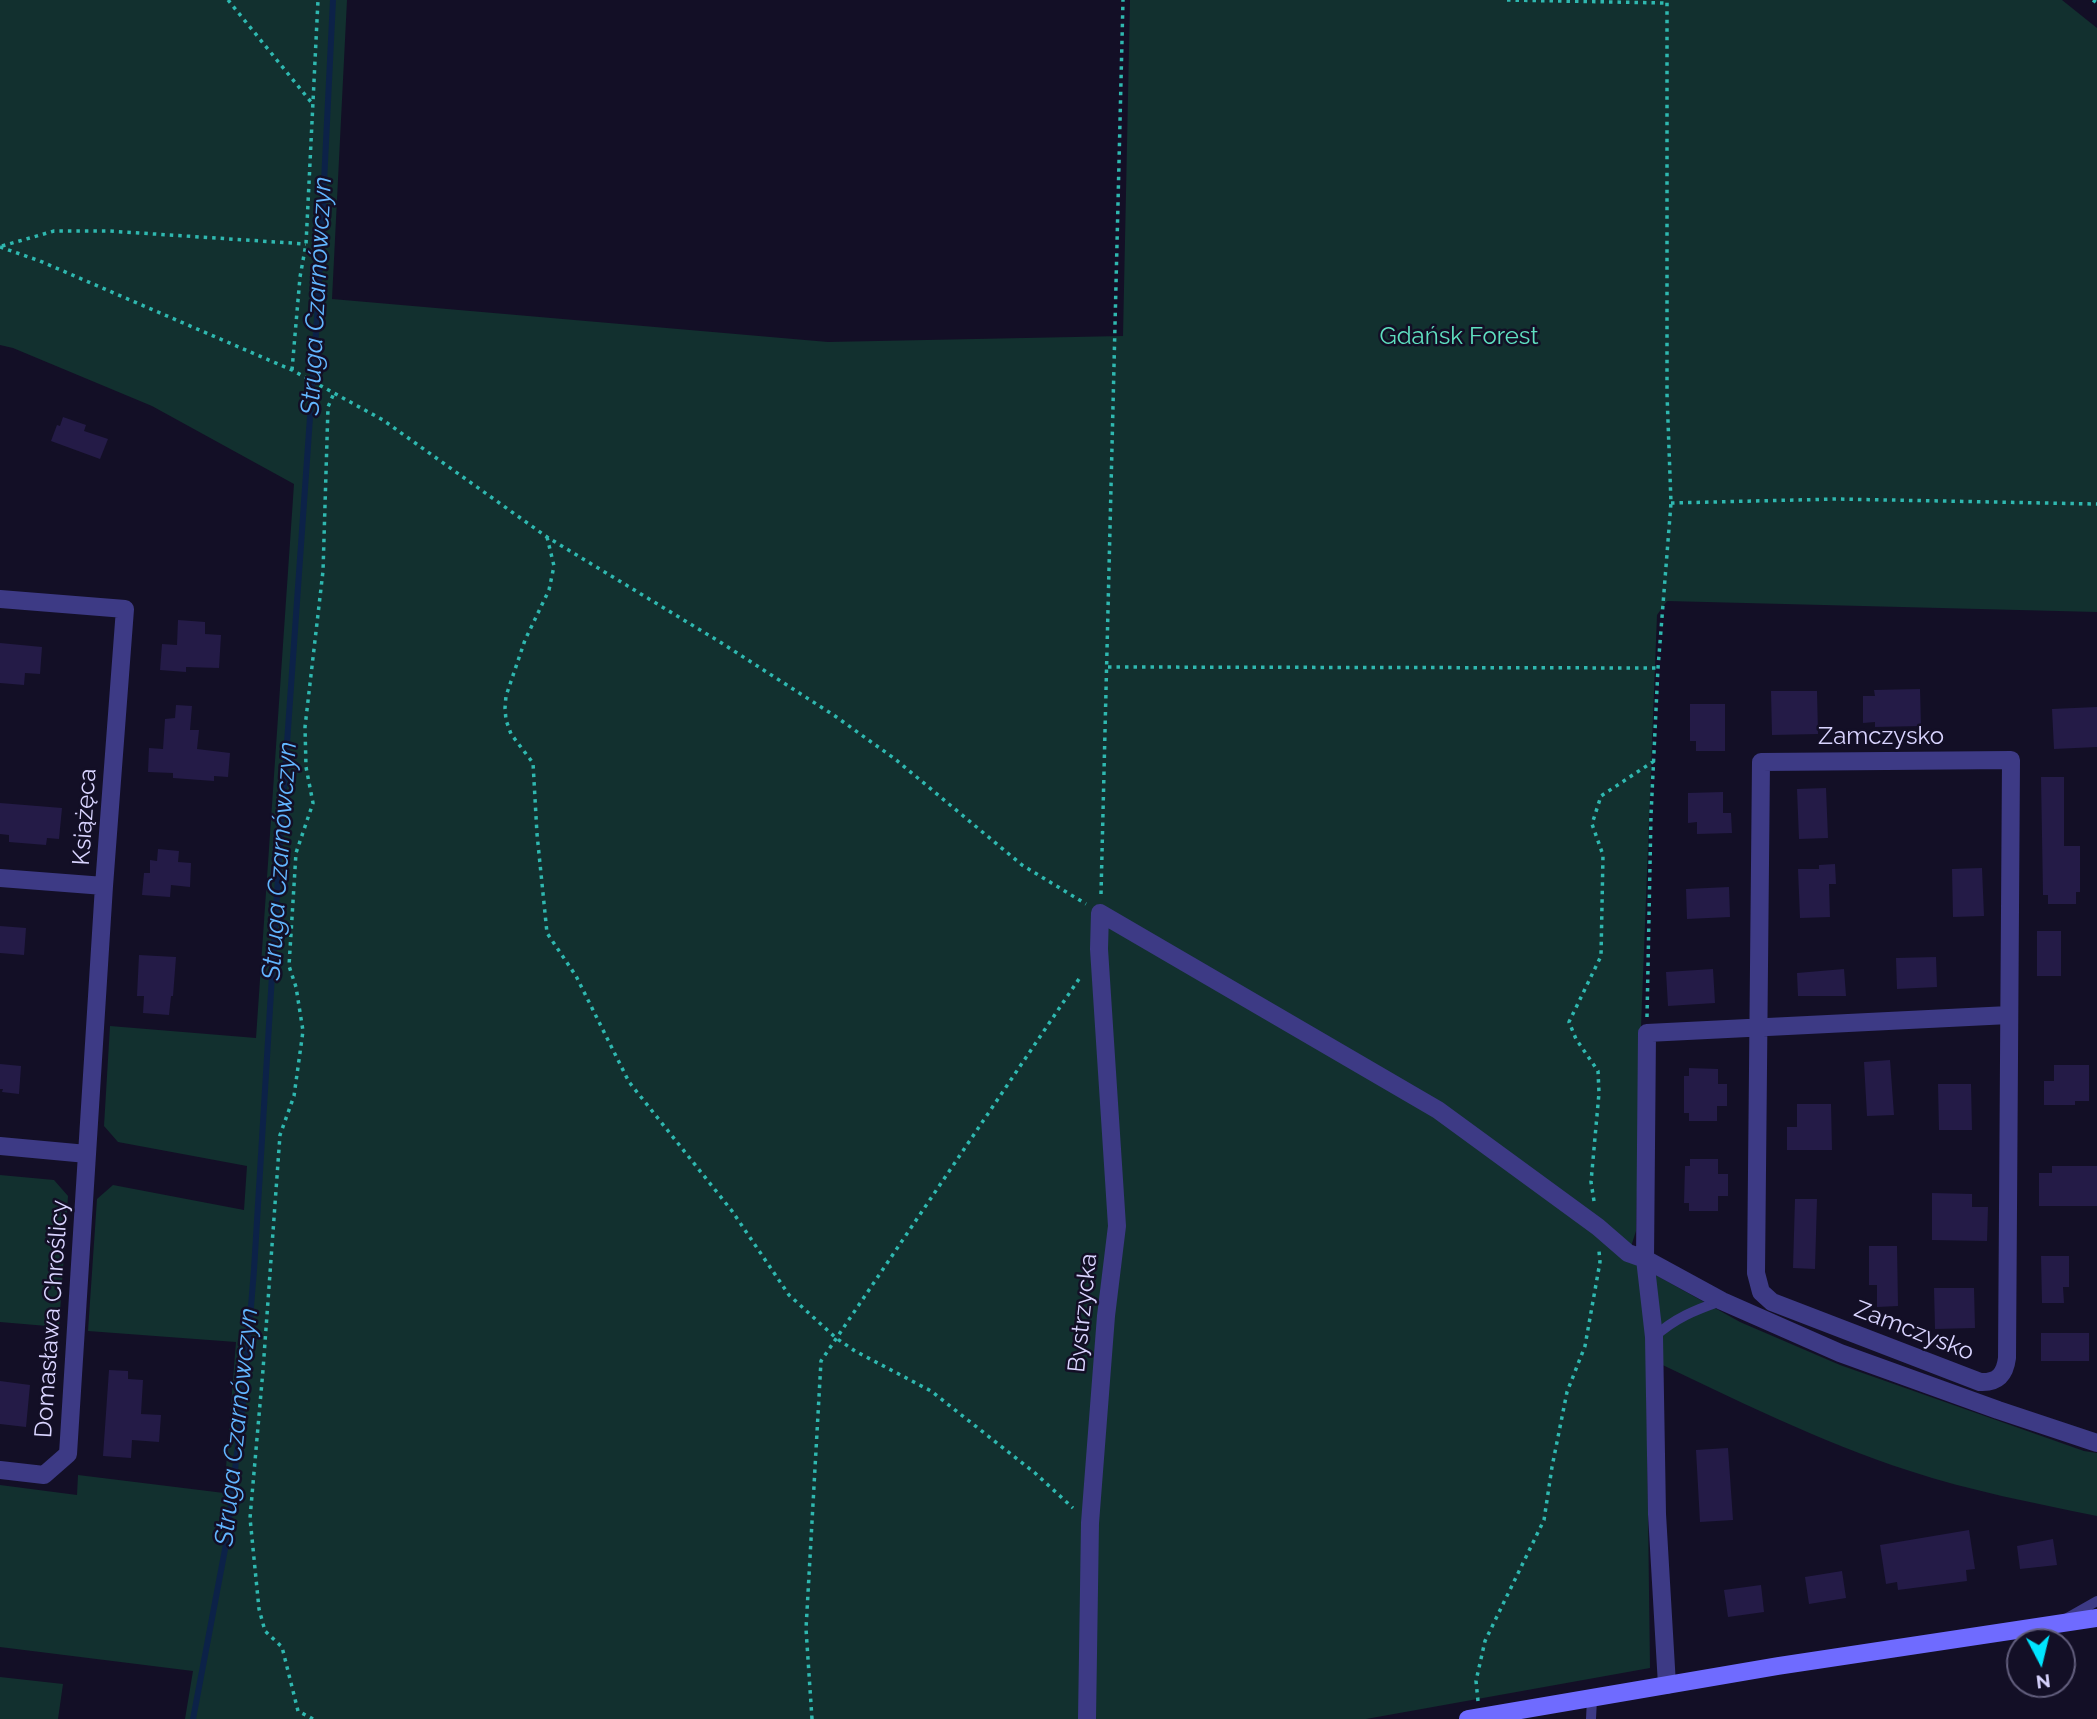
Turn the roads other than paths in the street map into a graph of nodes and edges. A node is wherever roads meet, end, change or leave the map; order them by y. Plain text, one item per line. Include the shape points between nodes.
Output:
1 (0, 599) edge
2 (0, 878) edge
3 (104, 886) junction
4 (2009, 1015) junction
5 (1759, 1027) junction
6 (0, 1146) edge
7 (87, 1154) junction
8 (1646, 1259) junction
9 (1722, 1301) junction
10 (1654, 1337) junction
11 (2097, 1443) edge
12 (0, 1469) edge
13 (2097, 1601) edge
14 (2097, 1618) edge
15 (2059, 1623) junction
16 (1667, 1685) junction
17 (1592, 1699) junction
18 (1087, 1719) edge
19 (1468, 1719) edge
20 (1591, 1719) edge

1 - 3 street, Książęca via 125,609
2 - 3 street
3 - 7 street, Książęca
4 - 5 street
4 - 5 street, Zamczysko via 2011,760 1761,762
4 - 5 street, Zamczysko via 2007,1358 2001,1376 1987,1382 1784,1307 1761,1293 1756,1273
5 - 8 street via 1647,1033
6 - 7 street
7 - 12 street, Domasława Chroślicy via 68,1454 44,1475
8 - 9 street
8 - 10 street
8 - 18 street, Bystrzycka via 1629,1253 1438,1110 1100,913 1117,1226 1090,1523
9 - 10 lane via 1670,1322
9 - 11 street via 1840,1353
10 - 16 street via 1657,1514
13 - 15 lane
14 - 15 street
15 - 16 street
16 - 17 street
17 - 19 street
17 - 20 lane

